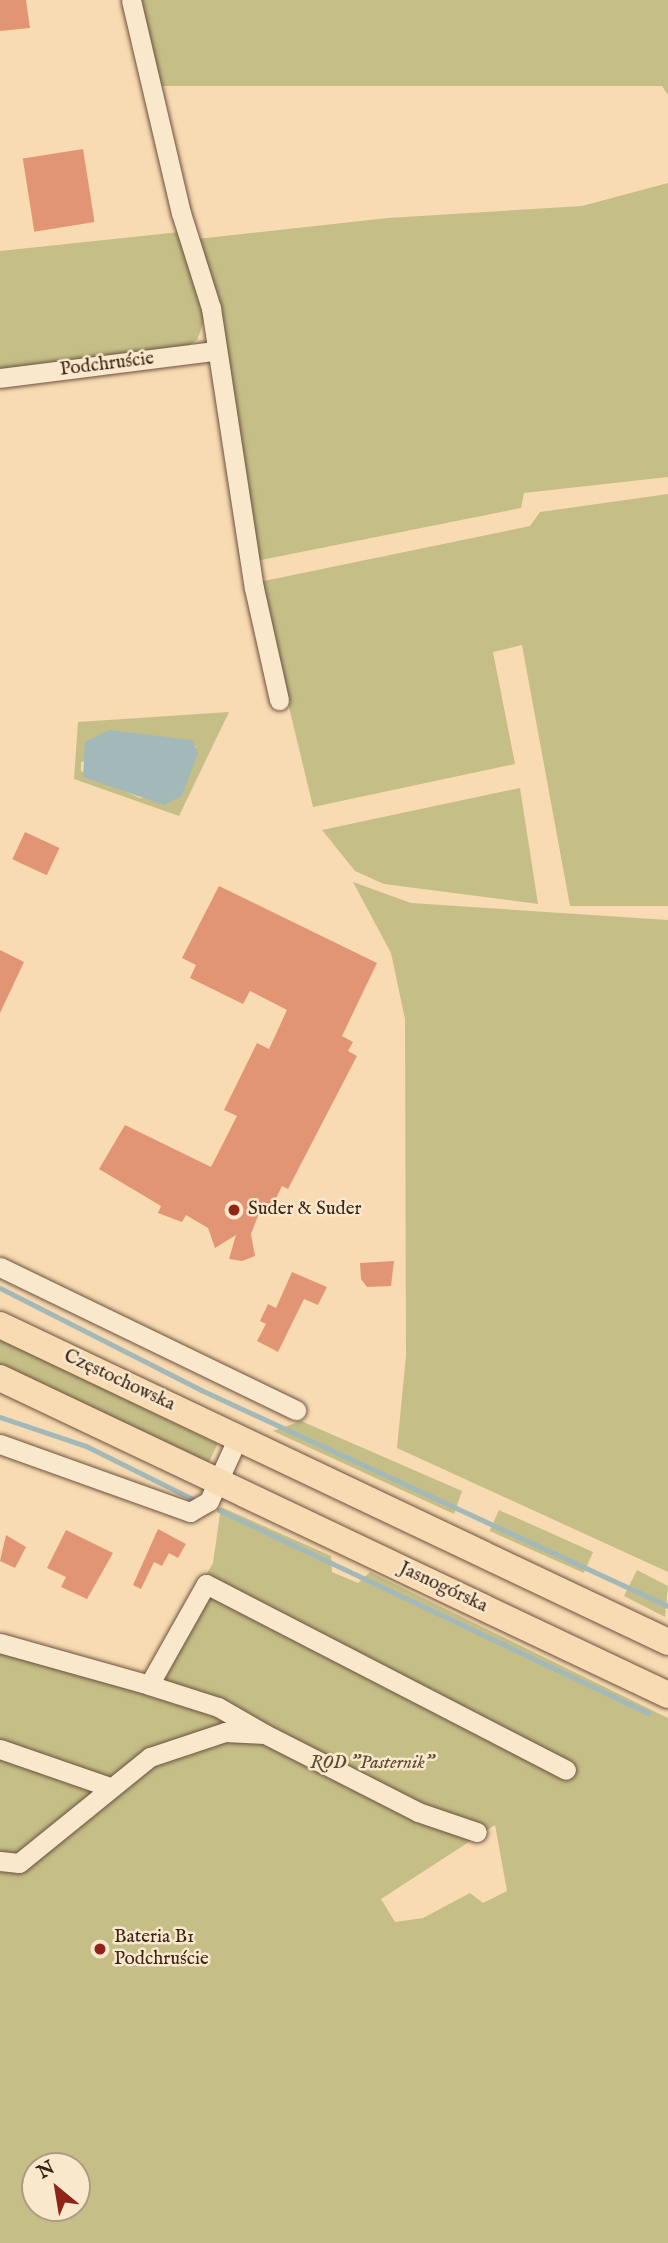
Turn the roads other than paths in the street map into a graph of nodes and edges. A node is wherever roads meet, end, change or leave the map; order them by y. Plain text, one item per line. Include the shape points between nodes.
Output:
1 (131, 0) edge
2 (215, 351) junction
3 (0, 378) edge
4 (279, 701) dead end
5 (0, 1267) edge
6 (0, 1325) edge
7 (0, 1378) edge
8 (296, 1410) dead end
9 (238, 1437) junction
10 (0, 1444) edge
11 (218, 1482) junction
12 (668, 1642) edge
13 (0, 1643) edge
14 (149, 1685) junction
15 (668, 1695) edge
16 (265, 1734) junction
17 (0, 1749) edge
18 (566, 1770) dead end
19 (107, 1786) junction
20 (477, 1832) dead end
21 (0, 1861) edge

1 - 2 street via 181,213 211,308
2 - 3 street, Podchruście
2 - 4 street
5 - 8 street
6 - 9 main road, Częstochowska
7 - 11 main road
9 - 11 street
9 - 12 main road
10 - 11 street via 190,1512 209,1501
11 - 15 main road, Jasnogórska
13 - 14 street
14 - 16 street via 218,1707
14 - 18 street via 206,1584
16 - 19 street via 225,1732 150,1757
16 - 20 street via 407,1807
17 - 19 street
19 - 21 street via 19,1863

